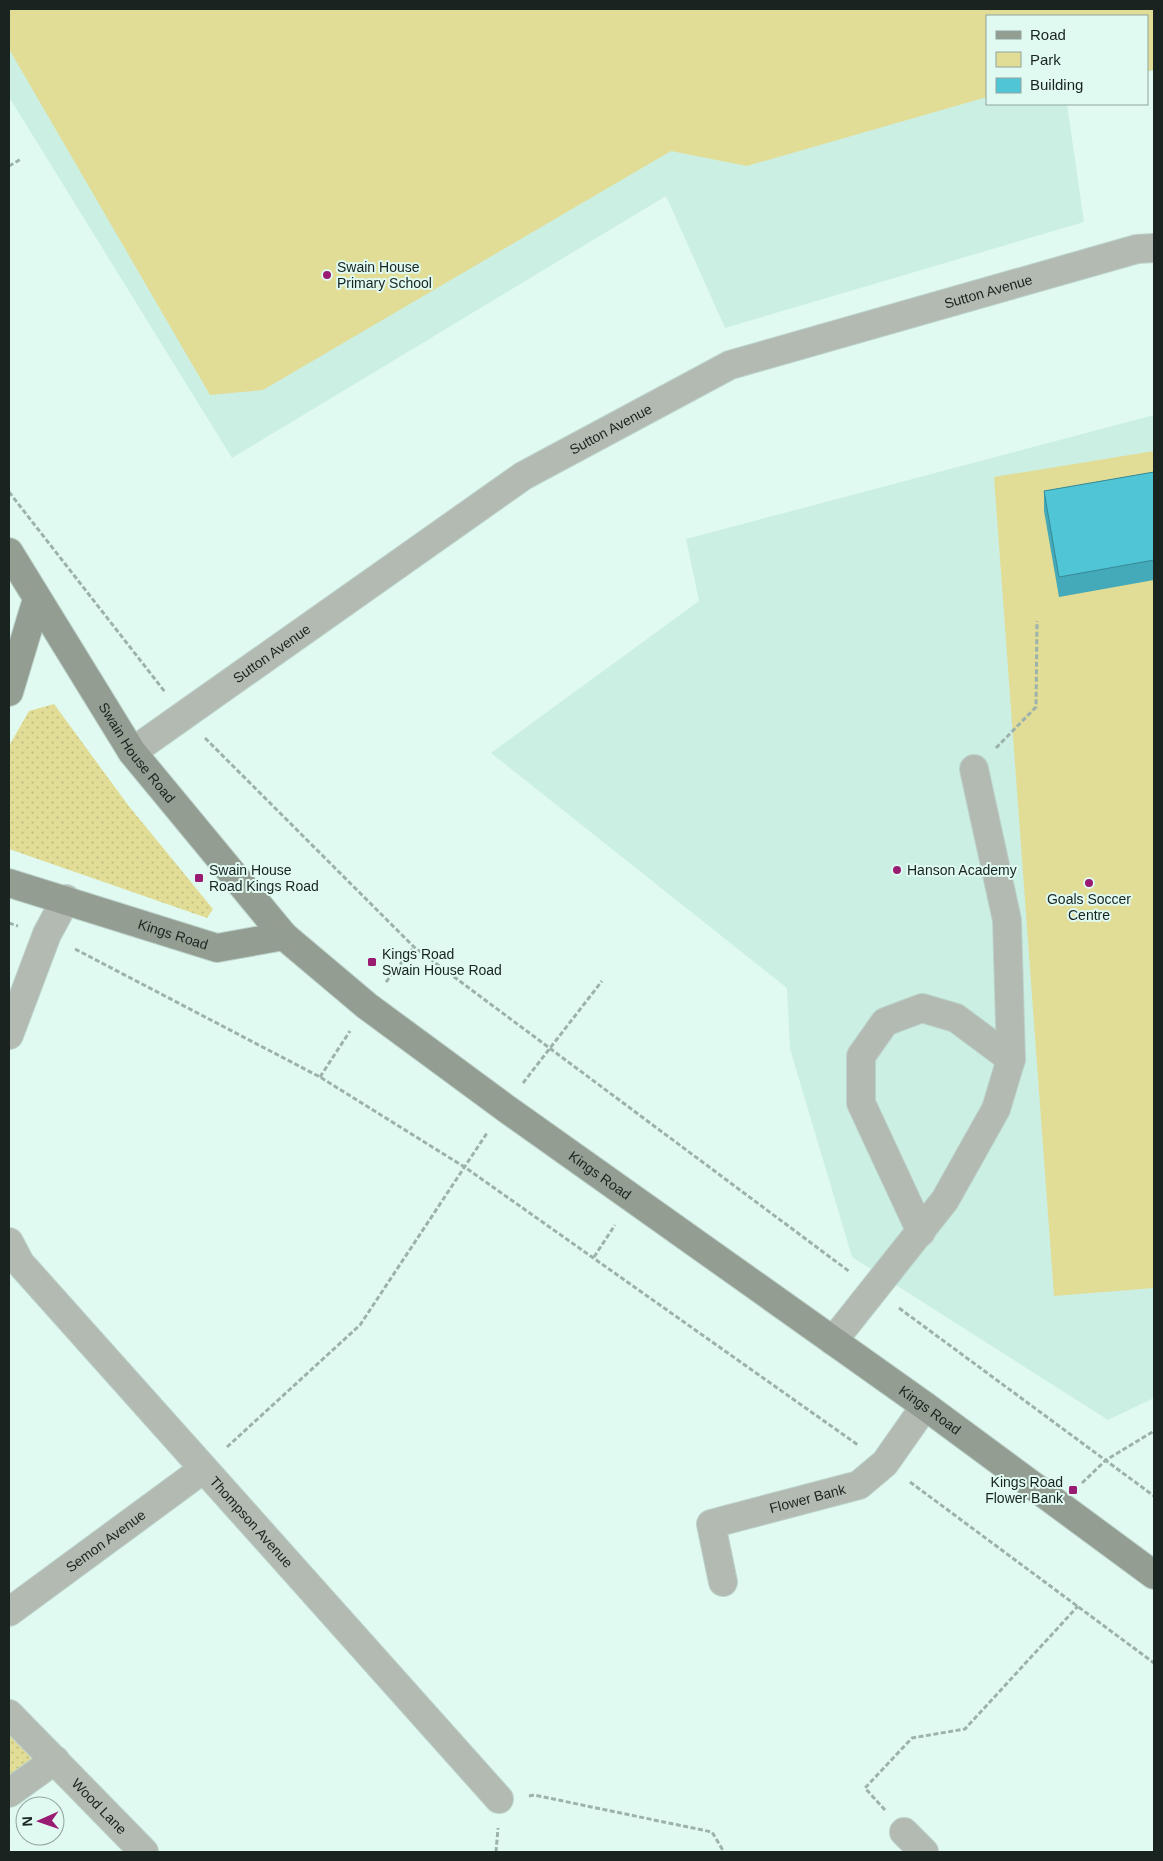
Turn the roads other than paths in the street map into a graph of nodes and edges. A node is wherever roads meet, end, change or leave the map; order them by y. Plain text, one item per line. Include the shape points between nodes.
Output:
1 (1154, 248) edge
2 (9, 552) edge
3 (37, 599) junction
4 (9, 692) edge
5 (132, 752) junction
6 (974, 769) road end
7 (9, 882) edge
8 (66, 899) junction
9 (284, 936) junction
10 (9, 1035) edge
11 (1011, 1059) junction
12 (921, 1232) junction
13 (9, 1242) edge
14 (833, 1341) junction
15 (925, 1406) junction
16 (202, 1470) junction
17 (1154, 1575) edge
18 (723, 1582) dead end
19 (9, 1612) edge
20 (9, 1714) edge
21 (55, 1760) junction
22 (9, 1793) edge
23 (499, 1799) road end
24 (904, 1832) road end
25 (144, 1852) edge
26 (924, 1852) edge

1 - 5 street, Sutton Avenue via 1137,249 730,365 523,476
2 - 3 street, Swain House Road
3 - 4 street
3 - 5 street, Swain House Road
5 - 9 street, Swain House Road
6 - 11 street via 1007,920
7 - 8 street, Kings Road
8 - 9 street, Kings Road via 217,948
8 - 10 street via 47,934
9 - 14 street, Kings Road via 367,1006
11 - 12 street via 996,1109 945,1200
11 - 12 street via 956,1018 922,1008 885,1022 861,1056 861,1103
12 - 14 street
13 - 16 street, Thompson Avenue via 20,1263
14 - 15 street, Kings Road
15 - 17 street, Kings Road
15 - 18 street, Flower Bank via 885,1463 859,1485 711,1524
16 - 19 street, Semon Avenue
16 - 23 street, Thompson Avenue
20 - 21 street, Wood Lane
21 - 22 street
21 - 25 street, Wood Lane
24 - 26 street

